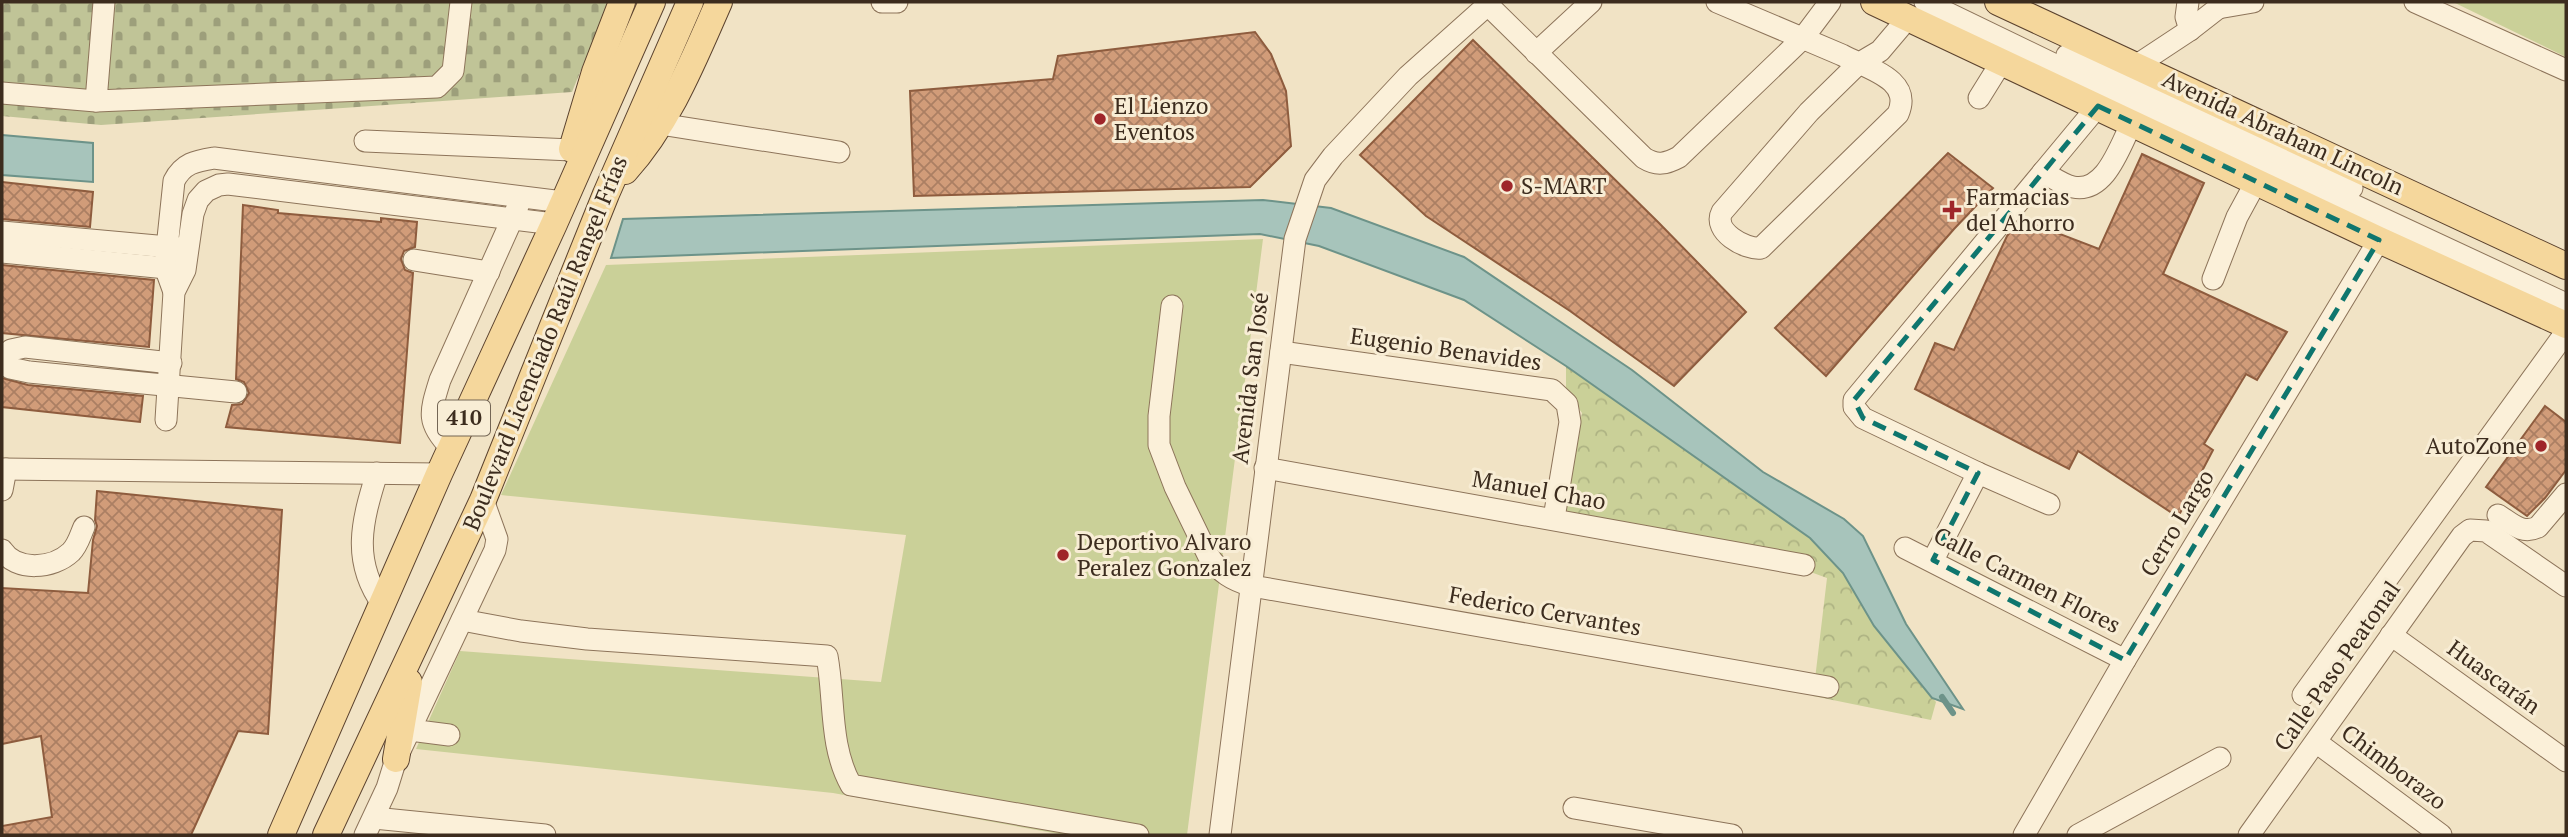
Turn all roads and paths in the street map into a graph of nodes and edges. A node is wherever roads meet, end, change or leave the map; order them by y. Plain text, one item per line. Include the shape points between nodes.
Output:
1 (104, 2) edge
2 (461, 2) edge
3 (622, 2) edge
4 (652, 2) edge
5 (691, 2) edge
6 (719, 2) edge
7 (882, 2) edge
8 (897, 2) edge
9 (1591, 2) edge
10 (1717, 2) edge
11 (1830, 2) edge
12 (1874, 2) edge
13 (1955, 2) edge
14 (1998, 2) edge
15 (2189, 2) edge
16 (2253, 2) edge
17 (2415, 2) edge
18 (1489, 3) edge
19 (2222, 5) edge
20 (1916, 10) edge
21 (2190, 30) junction
22 (1802, 38) junction
23 (1536, 53) junction
24 (2002, 61) junction
25 (1858, 64) junction
26 (2566, 70) edge
27 (2117, 86) junction
28 (2, 93) edge
29 (1979, 98) dead end
30 (96, 101) junction
31 (2132, 123) junction
32 (660, 124) junction
33 (365, 141) dead end
34 (572, 150) junction
35 (839, 152) dead end
36 (2043, 172) junction
37 (2256, 181) junction
38 (606, 194) junction
39 (521, 197) junction
40 (562, 205) junction
41 (512, 219) junction
42 (2, 232) edge
43 (2379, 240) junction
44 (2, 252) edge
45 (176, 258) junction
46 (414, 260) dead end
47 (2566, 266) edge
48 (489, 272) junction
49 (2213, 279) dead end
50 (2566, 288) edge
51 (2566, 304) edge
52 (1172, 306) dead end
53 (2566, 325) edge
54 (2566, 332) edge
55 (1281, 352) junction
56 (4, 360) edge
57 (171, 363) junction
58 (170, 386) junction
59 (236, 392) dead end
60 (166, 419) dead end
61 (451, 449) junction
62 (1265, 468) junction
63 (4, 469) edge
64 (377, 473) junction
65 (1978, 473) junction
66 (439, 474) junction
67 (2, 490) edge
68 (2566, 494) edge
69 (483, 500) junction
70 (2049, 504) dead end
71 (2498, 515) dead end
72 (1554, 518) junction
73 (84, 527) dead end
74 (1905, 548) dead end
75 (2, 550) edge
76 (1933, 561) junction
77 (1804, 565) dead end
78 (1252, 586) junction
79 (2566, 586) edge
80 (383, 605) junction
81 (462, 620) junction
82 (2391, 635) junction
83 (414, 650) junction
84 (2125, 660) junction
85 (1828, 687) dead end
86 (2302, 695) dead end
87 (410, 730) junction
88 (449, 735) dead end
89 (2315, 742) junction
90 (2220, 758) dead end
91 (396, 759) junction
92 (2566, 761) edge
93 (1573, 808) dead end
94 (336, 823) edge
95 (369, 827) edge
96 (281, 835) edge
97 (326, 835) edge
98 (545, 835) edge
99 (1138, 835) edge
100 (1220, 835) edge
101 (1732, 835) edge
102 (2024, 835) edge
103 (2078, 835) edge
104 (2249, 835) edge
105 (2441, 835) edge

1 - 30 street
2 - 30 street via 453,71 437,87
3 - 34 main road
4 - 40 main road, Boulevard Licenciado Raúl Rangel Frías / 410
5 - 38 main road, Boulevard Licenciado Raúl Rangel Frías / 410
6 - 32 main road
7 - 8 street
9 - 23 street
10 - 22 street
11 - 22 street
12 - 20 main road
13 - 27 street
14 - 27 main road, Avenida Abraham Lincoln
15 - 21 street via 2186,17
16 - 19 street
17 - 26 street
18 - 23 street
18 - 55 street, Avenida San José via 1408,76 1315,180 1295,239
19 - 21 street
20 - 24 main road
20 - 25 street via 1880,51
20 - 27 street
21 - 27 street
22 - 23 street via 1679,157 1666,164 1644,158
22 - 25 street
24 - 27 main road
24 - 29 street
25 - 25 street via 1809,112 1722,212 1721,228 1743,246 1761,248 1898,114 1902,103 1899,87
27 - 31 main road
27 - 36 street
27 - 47 main road, Avenida Abraham Lincoln
27 - 50 street
27 - 51 street
28 - 30 street
31 - 36 street via 2102,179 2088,187 2073,187
31 - 37 main road
32 - 35 street
32 - 38 main road
33 - 34 street
34 - 40 main road
36 - 65 street via 1854,400 1857,414
37 - 43 main road
37 - 49 street
38 - 69 main road, Boulevard Licenciado Raúl Rangel Frías / 410
39 - 40 street
39 - 41 street
39 - 45 street via 214,158 193,161 174,181
40 - 41 street
40 - 61 main road, Boulevard Licenciado Raúl Rangel Frías / 410
41 - 45 street via 228,184 205,191
41 - 48 street
42 - 45 street
43 - 53 main road
43 - 84 street, Cerro Largo
44 - 45 street
45 - 57 street
46 - 48 street
48 - 61 street via 435,398 433,427
52 - 78 street, Federico Cervantes via 1159,445 1208,555 1231,580
54 - 86 street
55 - 62 street, Avenida San José
55 - 72 street, Eugenio Benavides via 1552,390 1567,404 1570,422
56 - 57 street via 11,350 25,347
56 - 58 street via 10,368 29,372
57 - 58 street
58 - 59 street
58 - 60 street
61 - 66 main road, Boulevard Licenciado Raúl Rangel Frías / 410
62 - 72 street, Manuel Chao
62 - 78 street, Avenida San José
63 - 64 street
63 - 67 street
64 - 66 street
64 - 80 street via 363,526 363,561 371,589
65 - 70 street
65 - 76 street
66 - 80 main road, Boulevard Licenciado Raúl Rangel Frías / 410
68 - 71 street via 2533,530 2525,531
69 - 81 street via 497,539
69 - 83 main road, Boulevard Licenciado Raúl Rangel Frías / 410
72 - 77 street, Manuel Chao
73 - 75 street via 69,554 55,562 26,565 10,561
74 - 76 street, Calle Carmen Flores
76 - 84 street, Calle Carmen Flores
78 - 85 street, Federico Cervantes
78 - 100 street, Avenida San José
79 - 82 street, Calle Paso Peatonal via 2486,531 2470,530 2458,540
80 - 96 main road, Boulevard Licenciado Raúl Rangel Frías / 410
81 - 87 street
81 - 99 street via 587,639 827,656 836,744 851,785
82 - 89 street, Calle Paso Peatonal
82 - 92 street, Huascarán
83 - 91 main road
83 - 94 main road, Boulevard Licenciado Raúl Rangel Frías / 410
84 - 102 street, Cerro Largo
87 - 88 street
87 - 91 street
89 - 104 street, Calle Paso Peatonal
89 - 105 street, Chimborazo
90 - 103 street
91 - 95 street
93 - 101 street
94 - 97 main road, Boulevard Licenciado Raúl Rangel Frías / 410
95 - 98 street

